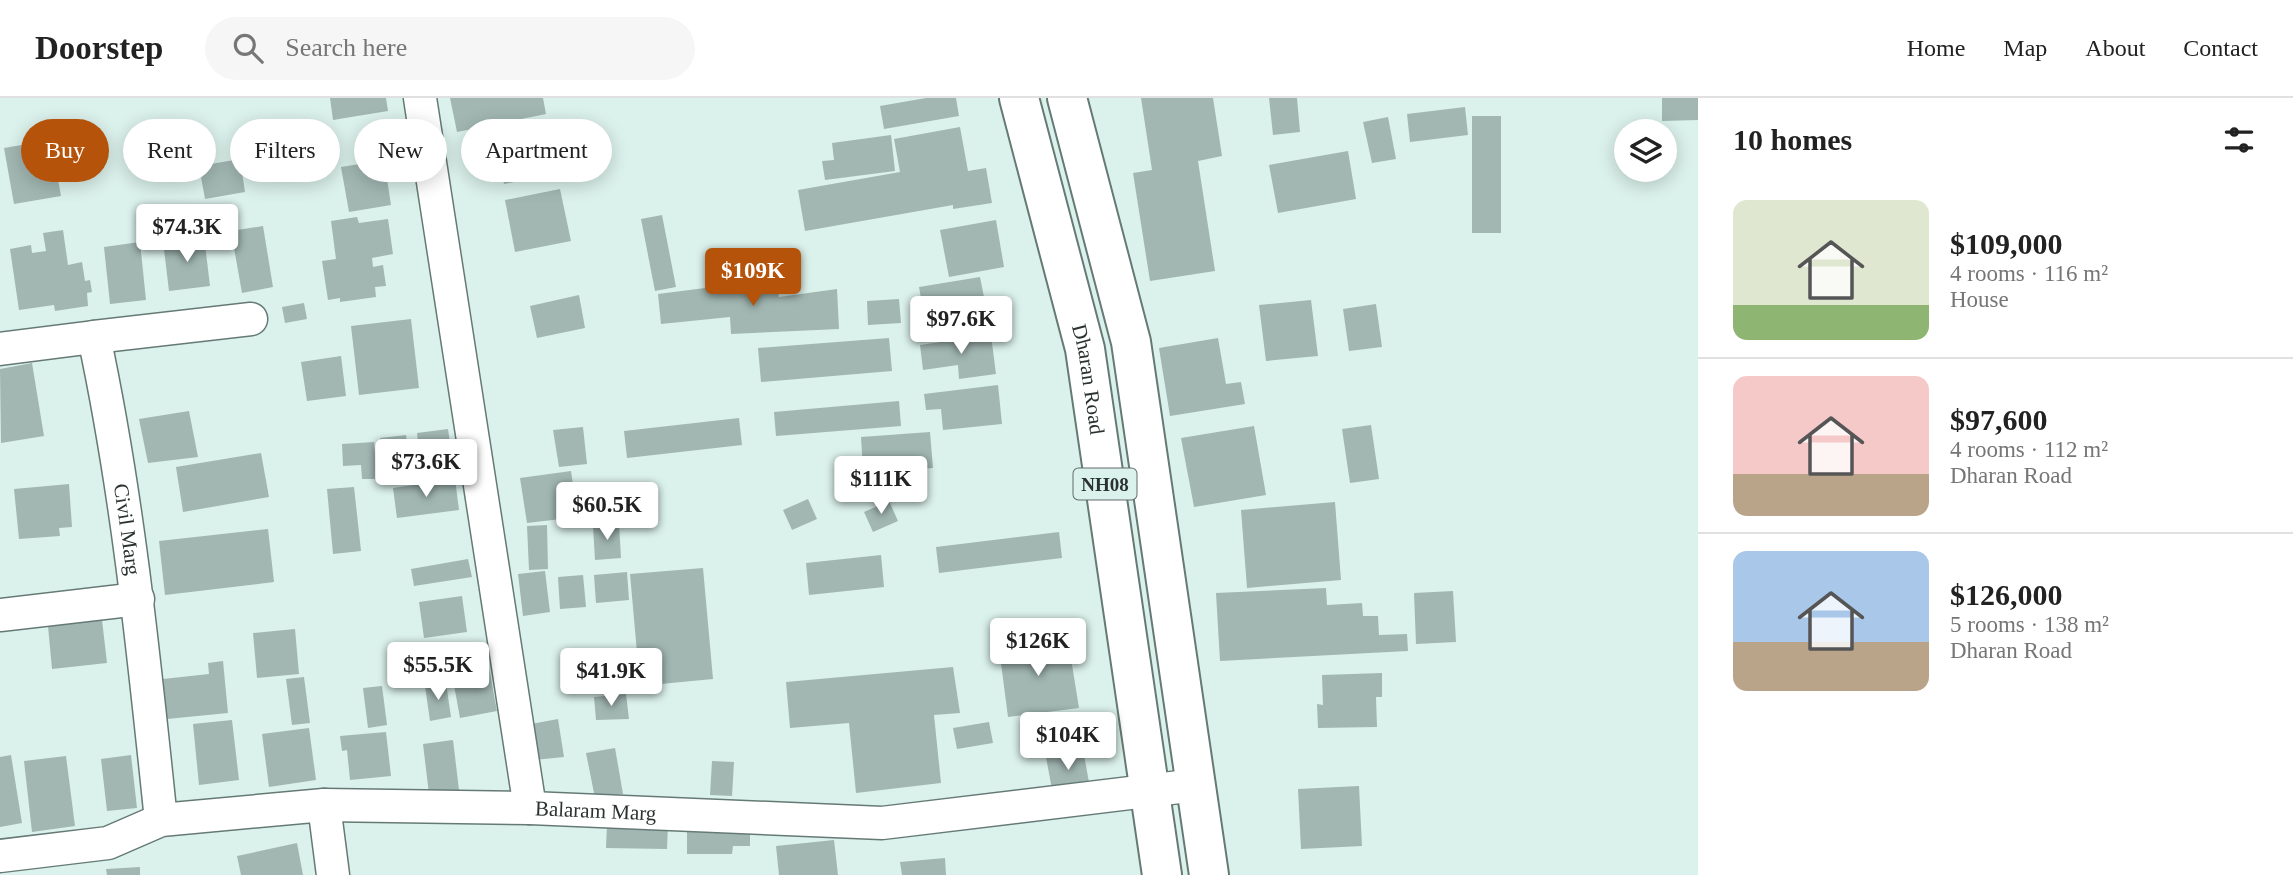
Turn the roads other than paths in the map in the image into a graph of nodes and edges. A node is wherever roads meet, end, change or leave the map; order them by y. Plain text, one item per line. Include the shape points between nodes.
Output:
1 (420, 98) edge
2 (1019, 98) edge
3 (1067, 98) edge
4 (251, 320) dead end
5 (94, 337) junction
6 (0, 349) edge
7 (138, 599) junction
8 (0, 615) edge
9 (1196, 785) junction
10 (1150, 791) junction
11 (324, 805) junction
12 (530, 808) junction
13 (161, 820) junction
14 (0, 856) edge
15 (333, 875) edge
16 (1163, 875) edge
17 (1209, 875) edge

1 - 12 street
2 - 10 main road, Dharan Road / NH08 via 1085,349
3 - 9 main road, NH08 via 1131,342
4 - 5 street
5 - 6 street
5 - 7 street, Civil Marg via 112,422
7 - 8 street
7 - 13 street, Civil Marg
9 - 10 street, Balaram Marg
9 - 17 main road, NH08
10 - 12 street, Balaram Marg via 882,823
10 - 16 main road, Dharan Road / NH08
11 - 12 street, Balaram Marg
11 - 13 street, Balaram Marg
11 - 15 street
13 - 14 street, Balaram Marg via 108,843

